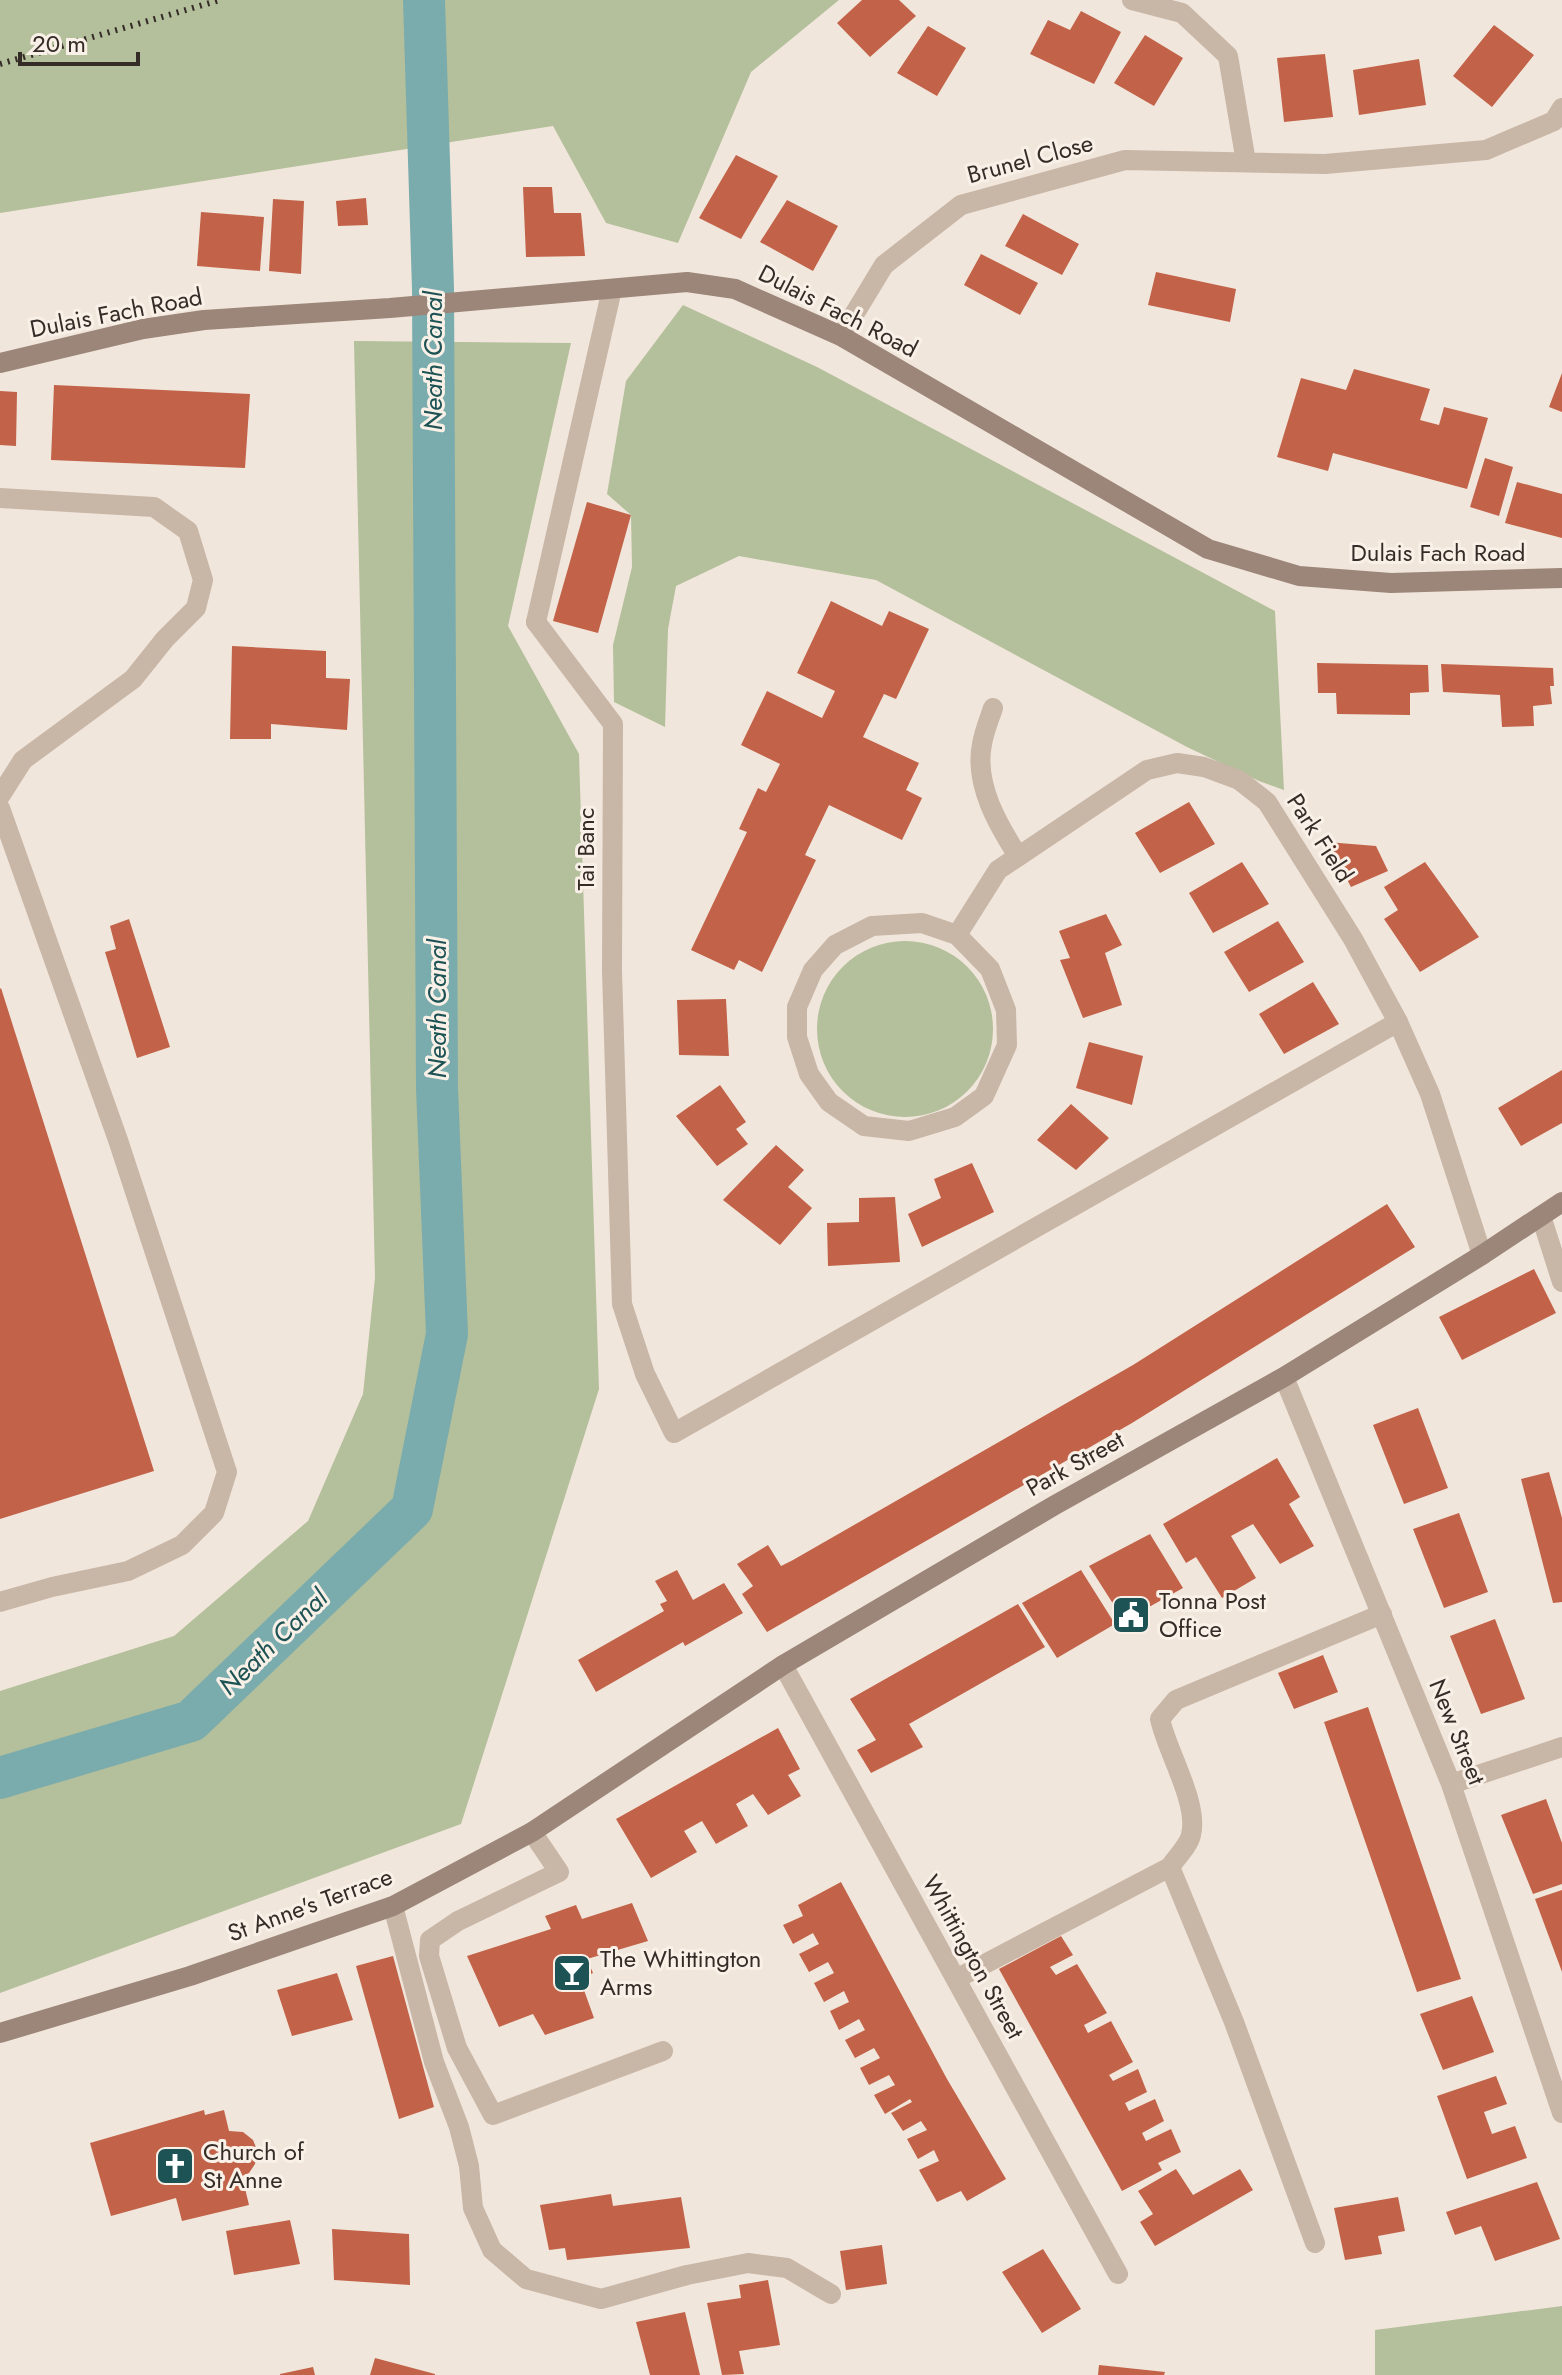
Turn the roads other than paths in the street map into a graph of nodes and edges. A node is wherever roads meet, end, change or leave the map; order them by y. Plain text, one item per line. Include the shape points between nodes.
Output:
1 (1132, 0) edge
2 (1562, 108) edge
3 (1246, 162) junction
4 (612, 289) junction
5 (841, 336) junction
6 (0, 363) edge
7 (0, 498) edge
8 (1562, 578) edge
9 (993, 708) dead end
10 (0, 796) edge
11 (0, 808) edge
12 (1018, 856) junction
13 (957, 935) junction
14 (1398, 1022) junction
15 (1562, 1202) edge
16 (1541, 1216) junction
17 (1482, 1255) junction
18 (1562, 1282) edge
19 (1284, 1377) junction
20 (0, 1602) edge
21 (1382, 1614) junction
22 (783, 1665) junction
23 (1562, 1747) edge
24 (616, 1775) joint
25 (1451, 1784) junction
26 (532, 1832) junction
27 (1170, 1867) junction
28 (393, 1906) junction
29 (956, 1979) junction
30 (0, 2033) edge
31 (663, 2051) dead end
32 (1562, 2113) edge
33 (1315, 2243) dead end
34 (1118, 2274) dead end
35 (831, 2294) dead end

1 - 3 street via 1182,13 1228,56
2 - 3 street, Brunel Close via 1554,121 1486,150 1325,164
3 - 5 street, Brunel Close via 1125,160 961,205 884,265
4 - 5 main road, Dulais Fach Road via 687,282 735,289
4 - 6 main road, Dulais Fach Road via 204,320
4 - 14 street, Tai Banc via 536,622 613,724 612,971 622,1304 645,1374 674,1433
5 - 8 main road, Dulais Fach Road via 1208,549 1299,576 1391,583
7 - 10 street via 154,507 188,531 203,580 196,608 133,679 23,760
9 - 12 street via 981,745 981,769 998,824
11 - 20 street via 118,1140 227,1472 214,1513 182,1545 128,1571
12 - 13 street, Park Field via 998,870
12 - 14 street, Park Field via 1147,770 1177,763 1239,780 1267,802
13 - 13 street via 990,969 1006,1010 1007,1045 984,1096 955,1117 909,1131 864,1126 829,1102 809,1074 797,1037 797,1007 813,970 835,945 872,926 922,923
14 - 17 street, Park Field via 1430,1094
15 - 16 main road, Park Street
16 - 17 main road, Park Street
16 - 18 street
17 - 19 main road, Park Street
19 - 21 street, New Street
19 - 22 main road, Park Street
21 - 25 street, New Street
21 - 27 street via 1176,1700 1160,1719 1190,1806 1191,1836
22 - 24 main road, Park Street
22 - 29 street, Whittington Street
23 - 25 street
24 - 26 main road, St Anne's Terrace
25 - 32 street, New Street
26 - 28 main road, St Anne's Terrace
26 - 31 street via 559,1872 430,1940 429,1956 457,2048 493,2115
27 - 29 street
27 - 33 street
28 - 30 main road, St Anne's Terrace via 190,1976
28 - 35 street via 434,2062 466,2153 473,2208 492,2250 526,2279 601,2299 748,2263 787,2268
29 - 34 street, Whittington Street

